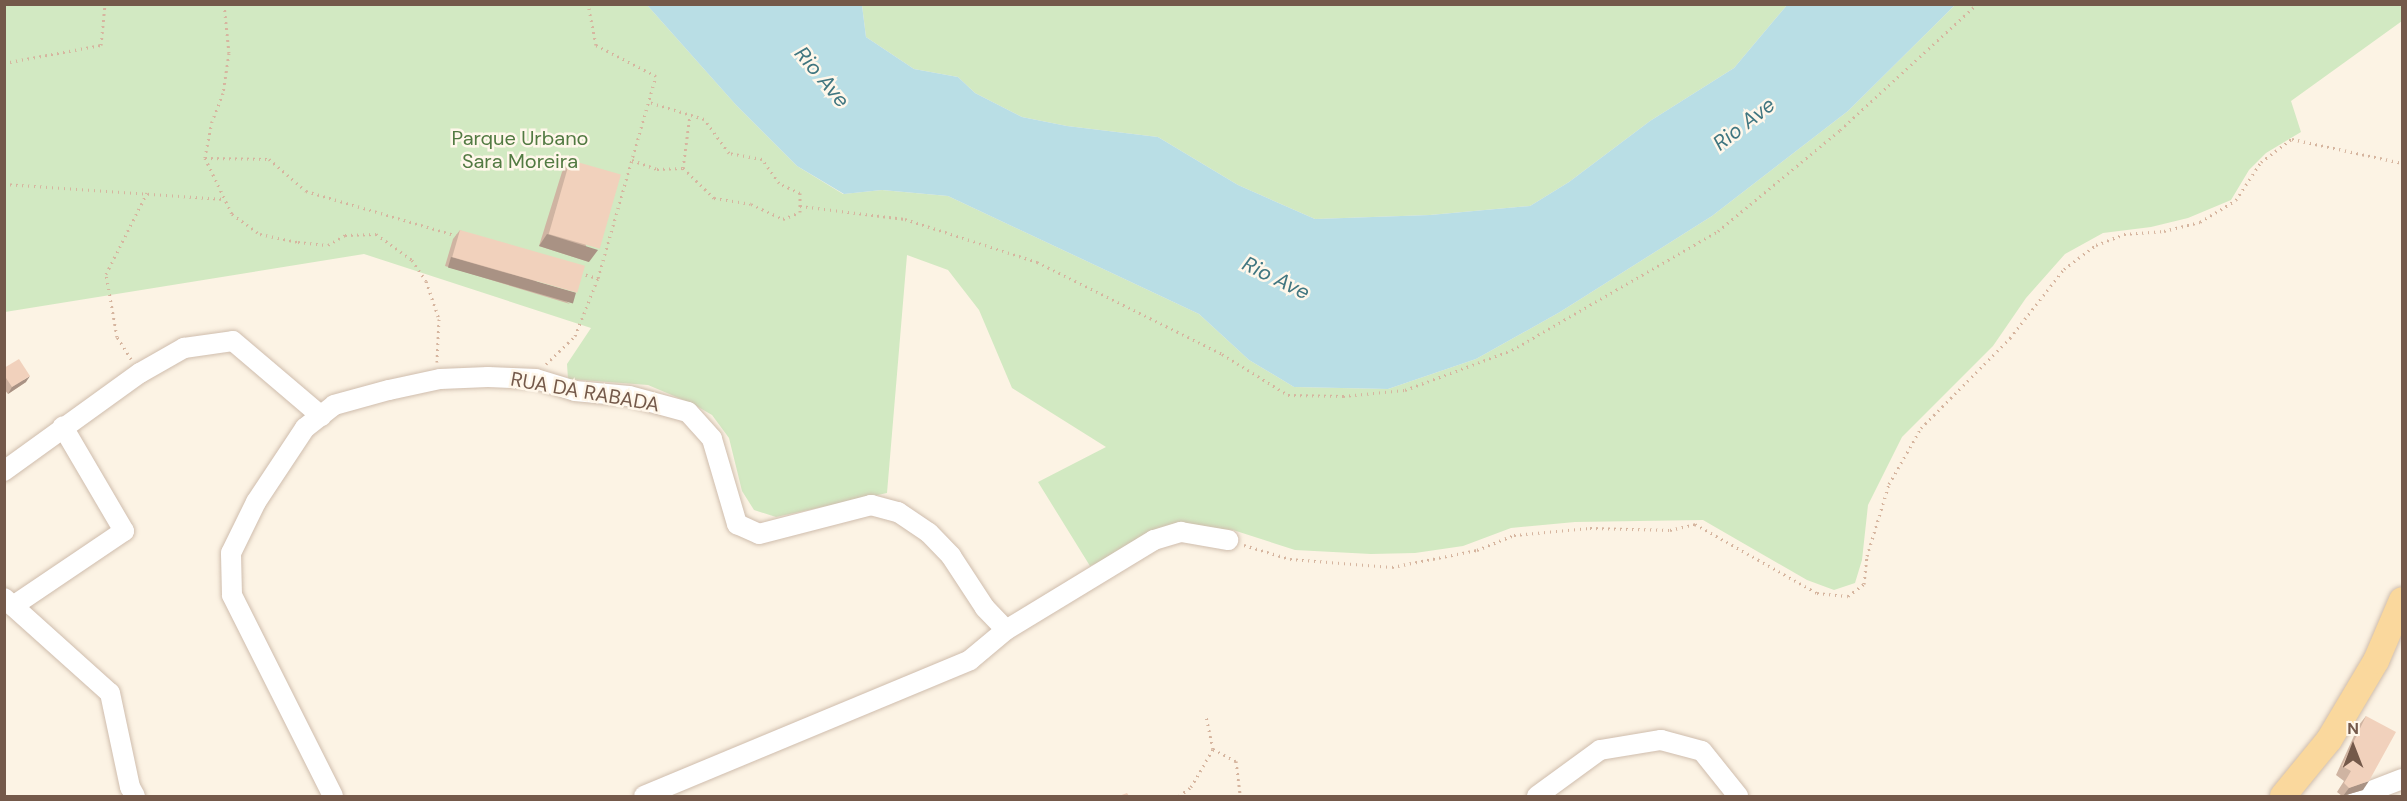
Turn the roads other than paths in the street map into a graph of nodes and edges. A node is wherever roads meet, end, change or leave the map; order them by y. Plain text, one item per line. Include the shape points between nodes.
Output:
1 (321, 416) junction
2 (63, 427) junction
3 (4, 471) edge
4 (1228, 540) road end
5 (2403, 600) edge
6 (9, 602) edge
7 (1006, 630) junction
8 (2403, 779) edge
9 (2293, 794) edge
10 (135, 796) edge
11 (333, 796) edge
12 (644, 796) edge
13 (1538, 796) edge
14 (1738, 796) edge
15 (2358, 796) edge

1 - 2 street via 233,341 184,348 140,373
1 - 7 street, RUA DA RABADA via 334,405 389,390 440,380 488,377 530,379 575,391 629,396 688,412 712,439 737,524 759,534 871,505 898,512 929,533 951,556 985,608
1 - 11 street, RUA DA RABADA via 305,428 256,502 231,554 232,595
2 - 3 street
2 - 6 street via 124,531
4 - 7 street via 1181,532 1154,540
5 - 9 main road via 2370,671
6 - 10 street via 110,693
7 - 12 street via 970,660
8 - 15 street
13 - 14 street via 1600,750 1662,740 1702,751

